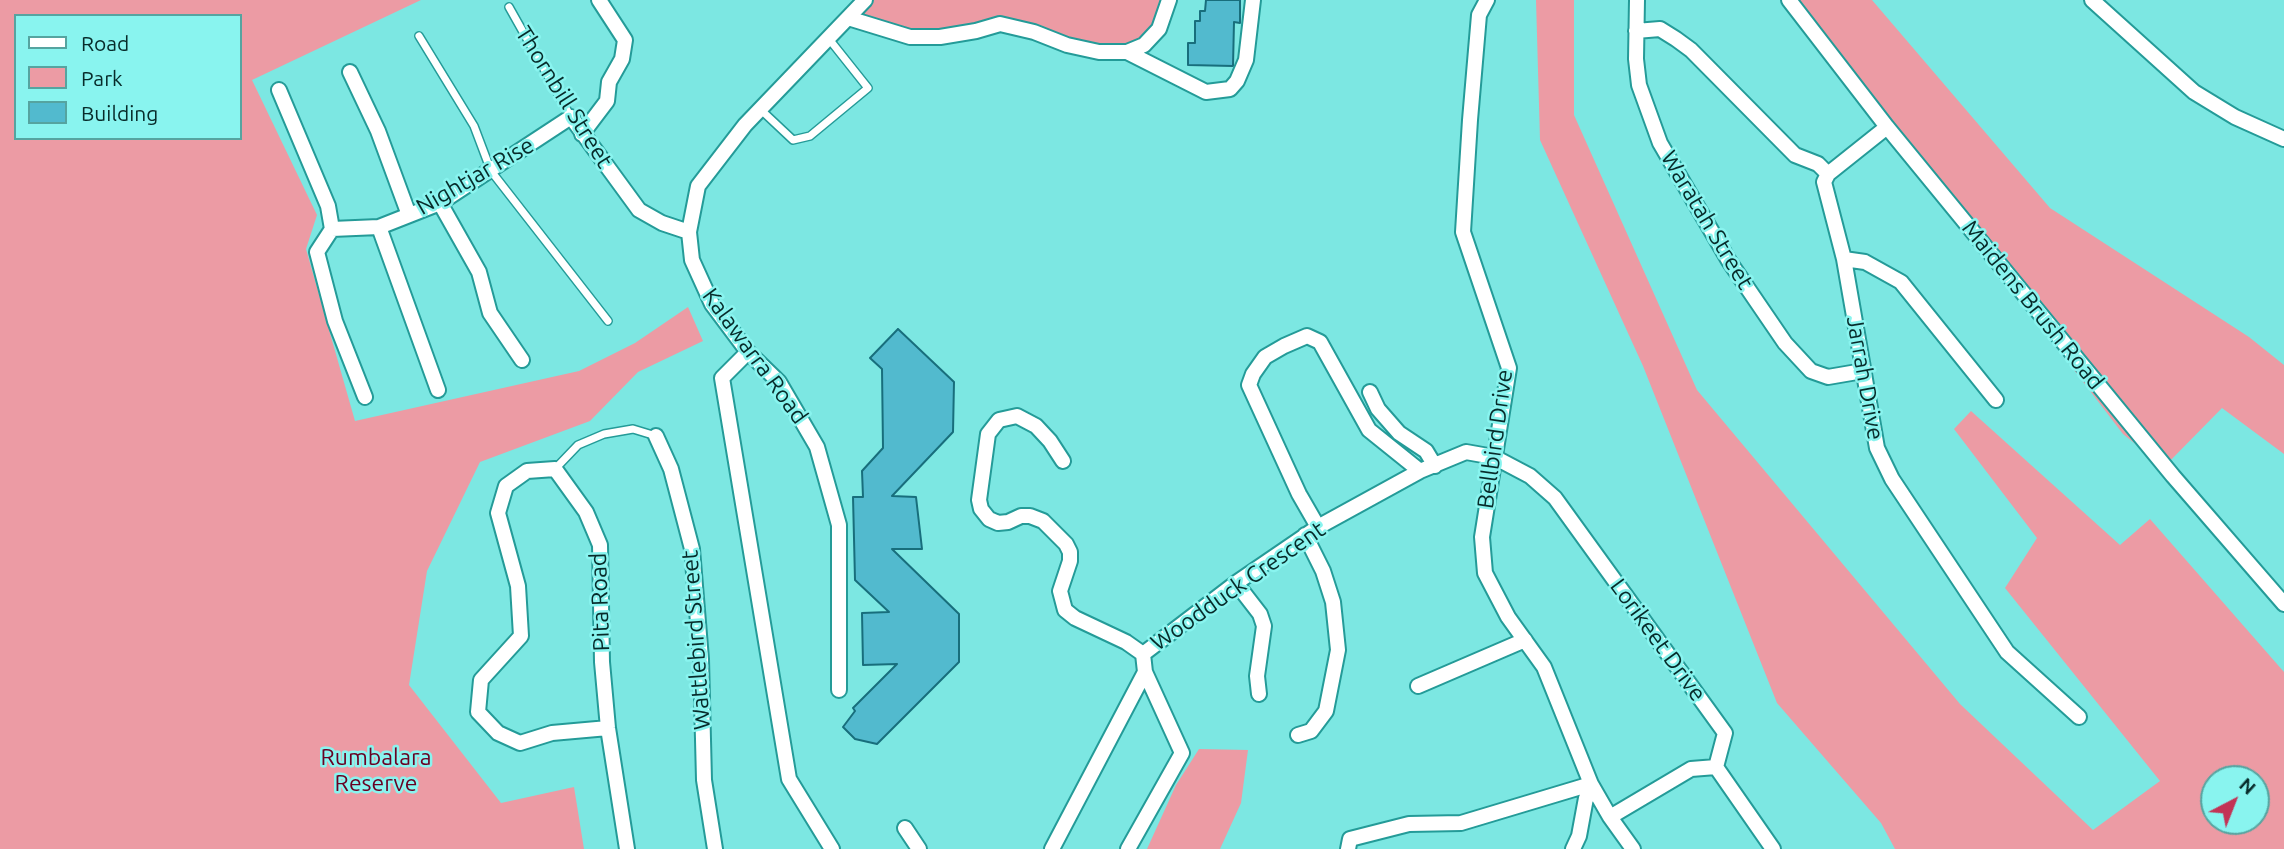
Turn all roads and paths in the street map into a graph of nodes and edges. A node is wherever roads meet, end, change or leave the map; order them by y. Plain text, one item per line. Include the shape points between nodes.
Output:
1 (599, 0) edge
2 (865, 0) edge
3 (1169, 0) edge
4 (1253, 0) edge
5 (1487, 0) edge
6 (1637, 0) edge
7 (1789, 0) edge
8 (2092, 0) edge
9 (509, 7) dead end
10 (848, 18) junction
11 (1636, 32) junction
12 (419, 36) dead end
13 (828, 38) junction
14 (1128, 52) junction
15 (350, 72) dead end
16 (279, 90) dead end
17 (760, 108) junction
18 (571, 117) junction
19 (1887, 127) junction
20 (582, 134) junction
21 (2284, 139) edge
22 (491, 171) junction
23 (1828, 174) junction
24 (440, 202) junction
25 (409, 215) junction
26 (379, 227) junction
27 (332, 229) junction
28 (689, 232) junction
29 (1844, 259) junction
30 (608, 321) dead end
31 (748, 352) junction
32 (522, 360) dead end
33 (1863, 371) junction
34 (438, 390) dead end
35 (1370, 392) dead end
36 (365, 397) dead end
37 (1996, 400) dead end
38 (656, 436) joint
39 (1494, 457) junction
40 (1063, 461) dead end
41 (1435, 466) junction
42 (555, 469) junction
43 (1420, 471) junction
44 (1311, 531) junction
45 (1236, 583) junction
46 (2284, 604) edge
47 (1525, 640) junction
48 (1143, 654) junction
49 (1145, 672) junction
50 (1418, 686) dead end
51 (839, 690) dead end
52 (1259, 694) dead end
53 (2079, 717) dead end
54 (608, 728) junction
55 (1298, 736) dead end
56 (1716, 767) junction
57 (1593, 788) junction
58 (1610, 817) junction
59 (905, 828) dead end
60 (627, 849) edge
61 (715, 849) edge
62 (832, 849) edge
63 (919, 849) edge
64 (1052, 849) edge
65 (1128, 849) edge
66 (1348, 849) edge
67 (1573, 849) edge
68 (1633, 849) edge
69 (1773, 849) edge

1 - 20 street via 625,40 607,101
2 - 10 street, Kalawarra Road
3 - 14 street via 1159,29 1144,45
4 - 14 street via 1246,60 1230,89 1206,92
5 - 39 street, Bellbird Drive via 1479,15 1464,232 1509,368
6 - 11 street, Waratah Street
7 - 19 street, Maidens Brush Road
8 - 21 street via 2193,92
9 - 18 lane, Thornbill Street
10 - 13 street, Kalawarra Road
10 - 14 street via 910,37 940,37 1000,24 1067,45
11 - 23 street via 1660,29 1676,38 1781,143
11 - 33 street, Waratah Street via 1639,85 1661,143 1729,261 1785,343 1815,373 1828,377
12 - 22 lane via 474,126
13 - 17 street, Kalawarra Road
13 - 17 lane via 868,88 810,136 793,140
15 - 25 street
16 - 27 street via 328,206
17 - 28 street, Kalawarra Road via 698,186
18 - 20 street, Thornbill Street
18 - 22 street, Nightjar Rise
19 - 23 street
19 - 46 street, Maidens Brush Road
20 - 28 street, Thornbill Street via 639,210
22 - 24 street, Nightjar Rise
22 - 30 lane
23 - 29 street, Jarrah Drive via 1825,191
24 - 25 street, Nightjar Rise
24 - 32 street via 479,272 490,313
25 - 26 street, Nightjar Rise
26 - 27 street, Nightjar Rise
26 - 34 street
27 - 36 street via 317,252 335,321
28 - 31 street, Kalawarra Road via 692,260 712,304
29 - 33 street, Jarrah Drive
29 - 37 street via 1865,262 1901,282
31 - 51 street, Kalawarra Road via 779,382 817,447 839,525
31 - 62 street via 722,378 789,779
33 - 53 street, Jarrah Drive via 1877,448 1892,479 2007,652
35 - 41 street via 1399,433 1426,451
38 - 42 lane via 633,429 604,435 578,445
38 - 61 street, Wattlebird Street via 671,469 692,550 704,780
39 - 41 street, Woodduck Crescent via 1466,452
39 - 47 street, Bellbird Drive via 1482,537 1485,573
39 - 56 street, Lorikeet Drive via 1530,476 1555,498 1620,585 1725,733
40 - 48 street via 1035,426 1017,416 999,420 988,434 981,509 998,523 1021,516 1043,521 1070,552 1060,591 1065,610
41 - 43 street, Woodduck Crescent
42 - 54 street, Pita Road via 586,512 600,545
42 - 54 street via 527,471 506,485 498,513 517,586 521,636 481,680 478,712 498,733 520,743 552,733
43 - 44 street, Woodduck Crescent
43 - 44 street via 1369,430 1321,342 1307,336 1284,346 1265,357 1249,385 1300,494
44 - 45 street, Woodduck Crescent
44 - 55 street via 1333,602 1338,650 1326,711 1311,731
45 - 48 street, Woodduck Crescent
45 - 52 street via 1264,626
47 - 50 street
47 - 57 street, Bellbird Drive via 1544,667
48 - 49 street, Woodduck Crescent
49 - 64 street, Woodduck Crescent
49 - 65 street via 1182,753
54 - 60 street, Pita Road
56 - 58 street via 1691,769
56 - 69 street
57 - 58 street, Bellbird Drive
57 - 66 street via 1461,823 1409,824 1350,839
57 - 67 street via 1586,798
58 - 68 street, Bellbird Drive
59 - 63 street

